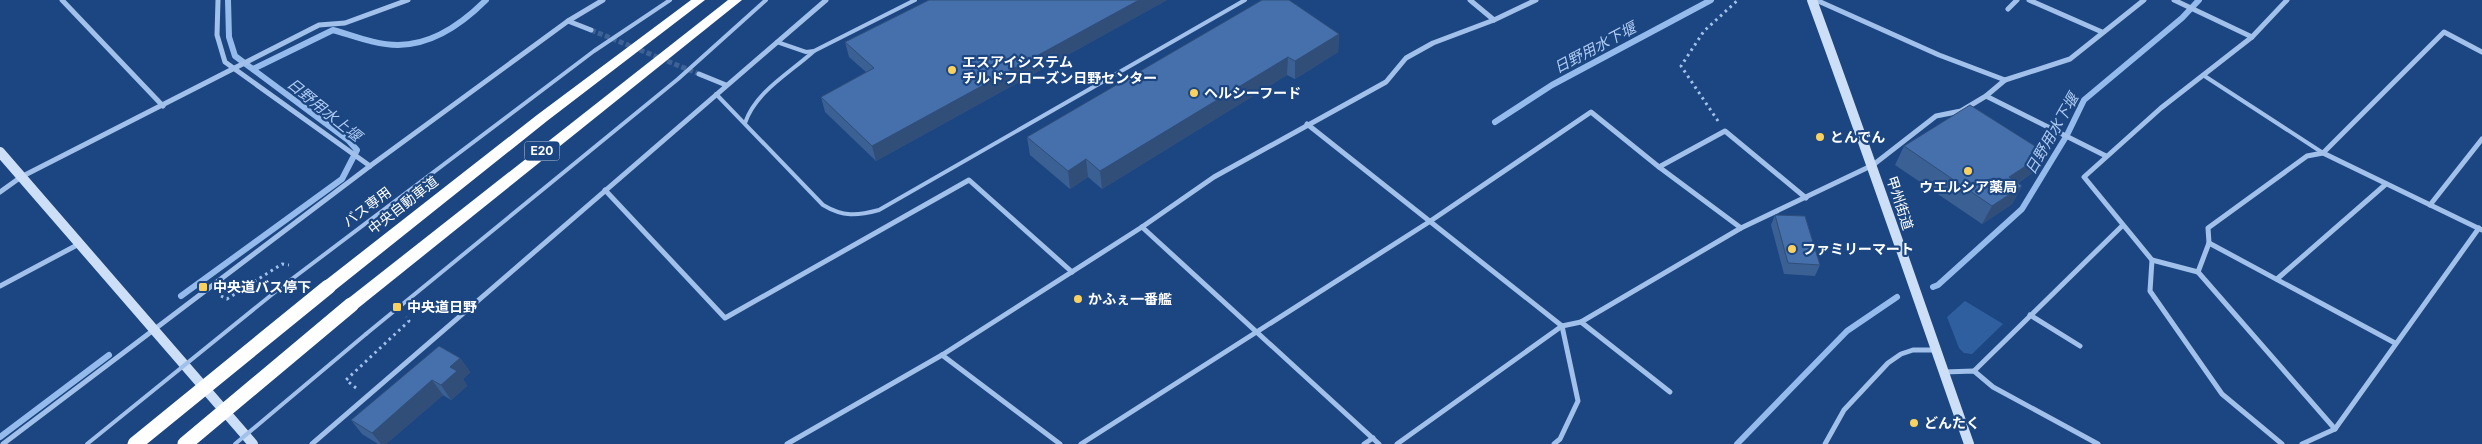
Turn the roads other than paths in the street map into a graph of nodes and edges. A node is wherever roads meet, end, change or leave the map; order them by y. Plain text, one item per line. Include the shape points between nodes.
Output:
1 (62, 0) edge
2 (218, 0) edge
3 (408, 0) edge
4 (603, 0) edge
5 (670, 0) edge
6 (699, 0) edge
7 (736, 0) edge
8 (766, 0) edge
9 (826, 0) edge
10 (916, 0) edge
11 (1245, 0) edge
12 (1470, 0) edge
13 (1536, 0) edge
14 (1814, 0) edge
15 (2017, 0) edge
16 (2030, 0) edge
17 (2144, 0) edge
18 (2174, 0) edge
19 (2287, 0) edge
20 (2008, 9) dead end
21 (1494, 20) junction
22 (568, 21) junction
23 (591, 30) tunnel mouth
24 (2102, 32) junction
25 (2252, 37) junction
26 (777, 42) junction
27 (814, 51) junction
28 (2482, 52) edge
29 (232, 68) junction
30 (699, 74) tunnel mouth
31 (2202, 75) junction
32 (2005, 80) junction
33 (726, 85) junction
34 (716, 94) junction
35 (1986, 96) junction
36 (163, 106) junction
37 (745, 123) junction
38 (1307, 124) junction
39 (2482, 139) edge
40 (0, 152) edge
41 (2323, 153) junction
42 (2106, 156) junction
43 (1873, 165) junction
44 (370, 166) junction
45 (1659, 167) junction
46 (21, 177) junction
47 (2386, 184) junction
48 (605, 190) junction
49 (0, 192) edge
50 (1806, 198) junction
51 (2430, 205) junction
52 (1429, 222) junction
53 (2122, 226) junction
54 (1142, 227) junction
55 (1741, 228) junction
56 (2480, 229) edge
57 (79, 243) junction
58 (2209, 243) junction
59 (2152, 260) junction
60 (1072, 272) junction
61 (2198, 272) junction
62 (2277, 278) junction
63 (0, 286) edge
64 (2030, 315) junction
65 (1581, 322) junction
66 (1562, 326) junction
67 (152, 330) junction
68 (1258, 331) junction
69 (2395, 343) junction
70 (2080, 346) dead end
71 (1936, 350) junction
72 (942, 355) junction
73 (1974, 370) junction
74 (1943, 372) junction
75 (1670, 392) dead end
76 (2335, 429) junction
77 (1372, 438) junction
78 (3, 444) edge
79 (87, 444) edge
80 (135, 444) edge
81 (185, 444) edge
82 (235, 444) edge
83 (253, 444) edge
84 (312, 444) edge
85 (787, 444) edge
86 (1060, 444) edge
87 (1081, 444) edge
88 (1364, 444) edge
89 (1379, 444) edge
90 (1397, 444) edge
91 (1554, 444) edge
92 (1825, 444) edge
93 (1969, 444) edge
94 (2098, 444) edge
95 (2282, 444) edge
96 (2302, 444) edge

1 - 36 street
2 - 29 street via 217,34 225,62
3 - 29 street via 345,23 319,25
4 - 22 street
5 - 79 lane, バス専用, bridge via 594,51 306,267
6 - 80 highway, 中央自動車道 / E20, bridge via 542,118
7 - 81 highway, E20, bridge via 351,305
8 - 82 lane, bridge via 678,79 397,307
9 - 26 street
10 - 27 lane
11 - 37 lane via 872,212 840,216 823,205
12 - 21 street
13 - 21 street
14 - 32 street
14 - 43 main road, 甲州街道
15 - 20 street
16 - 24 street
17 - 24 street
18 - 25 street
19 - 25 street
21 - 38 street via 1433,43 1406,58 1386,82
22 - 23 street
22 - 44 street
24 - 32 street via 2070,59
25 - 31 street
26 - 27 lane via 806,52
26 - 33 street
27 - 37 lane via 760,98 746,114
28 - 41 street via 2444,32
29 - 36 street
29 - 44 street
30 - 33 street
31 - 41 lane
31 - 42 street
32 - 35 street
33 - 34 street
34 - 37 lane
34 - 48 street
35 - 42 street
35 - 43 street via 1961,111 1936,116
36 - 46 street
38 - 52 street
38 - 54 street via 1214,176
39 - 51 street
40 - 46 main road
41 - 47 street
41 - 58 street via 2307,156 2208,228
42 - 53 street via 2084,177
43 - 50 street
43 - 71 main road, 甲州街道
44 - 67 street
45 - 50 street via 1725,131
45 - 52 street via 1591,112
45 - 55 street
46 - 49 street
46 - 57 main road
47 - 51 street
47 - 62 street
48 - 60 street via 725,318 969,180
48 - 84 street
50 - 55 street
51 - 56 street
52 - 66 street
52 - 68 street
53 - 59 street
53 - 64 street
54 - 60 street
54 - 68 street
55 - 65 street
56 - 69 street
57 - 63 street
57 - 67 main road
58 - 61 street
58 - 62 street
59 - 61 street
59 - 95 street via 2150,291 2222,394
60 - 72 street
61 - 76 street
62 - 69 street
64 - 70 street
64 - 73 street
65 - 66 street
65 - 75 street
66 - 90 street
66 - 91 street via 1578,401 1560,439
67 - 78 street
67 - 83 main road
68 - 77 street
68 - 87 street
69 - 76 street
71 - 74 main road, 甲州街道
71 - 92 street via 1913,350 1888,362 1844,410
72 - 85 street
72 - 86 street
73 - 74 street
73 - 94 street via 1993,387
74 - 93 main road, 甲州街道
76 - 96 street
77 - 88 street
77 - 89 street

